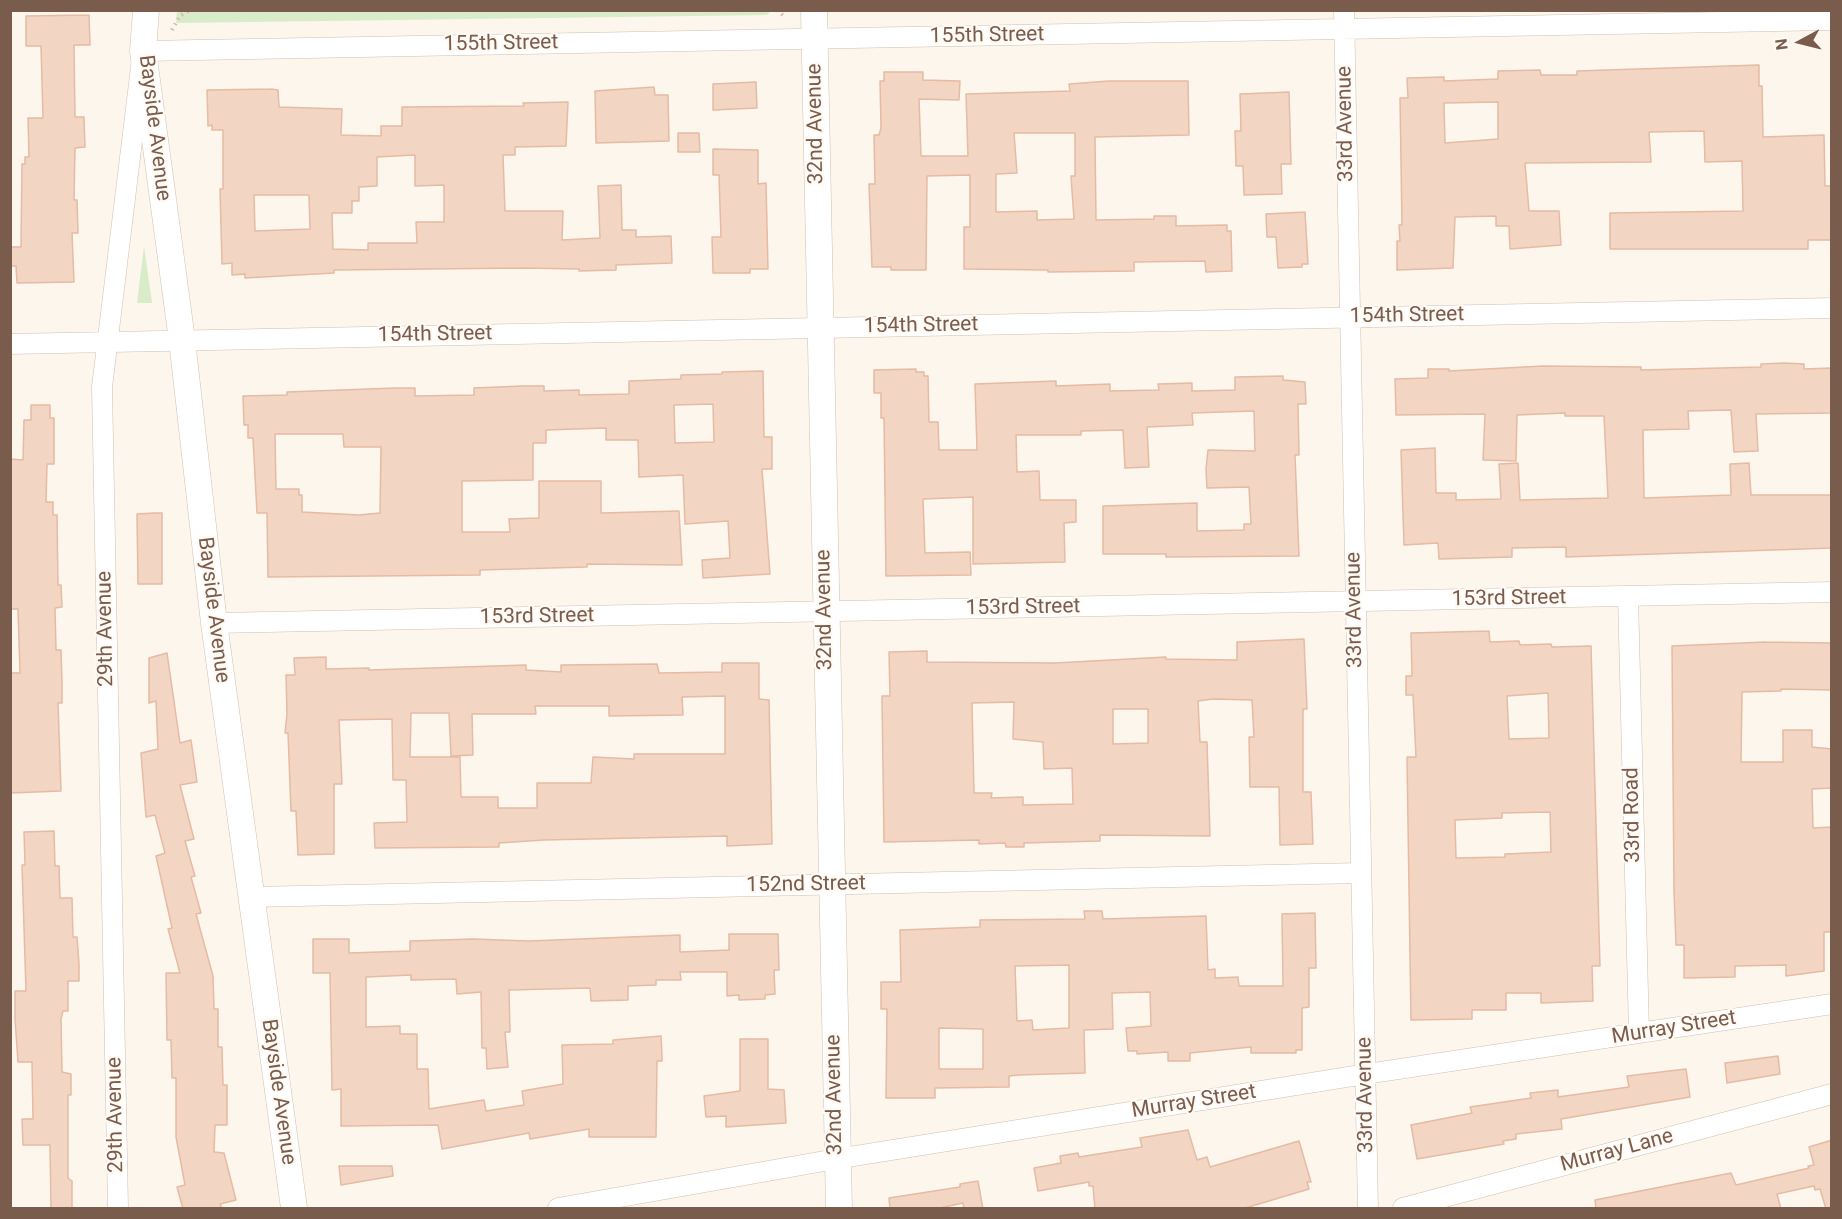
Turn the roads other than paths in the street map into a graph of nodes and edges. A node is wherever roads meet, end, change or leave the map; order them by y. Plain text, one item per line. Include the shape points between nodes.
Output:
1 (146, 10) edge
2 (814, 10) edge
3 (1344, 20) edge
4 (1832, 20) edge
5 (814, 39) junction
6 (143, 51) junction
7 (1832, 308) edge
8 (1350, 318) junction
9 (820, 328) junction
10 (182, 340) junction
11 (107, 342) junction
12 (10, 344) edge
13 (1832, 592) edge
14 (1628, 596) junction
15 (1355, 602) junction
16 (825, 612) junction
17 (214, 623) junction
18 (1361, 873) junction
19 (831, 885) junction
20 (252, 897) junction
21 (1832, 1004) edge
22 (1639, 1033) junction
23 (1366, 1074) junction
24 (1832, 1094) edge
25 (836, 1159) junction
26 (118, 1209) edge
27 (294, 1209) edge
28 (558, 1209) edge
29 (839, 1209) edge
30 (1368, 1209) edge
31 (1403, 1209) edge

1 - 6 street, Bayside Avenue
2 - 5 street, 32nd Avenue
3 - 4 street, 155th Street
3 - 5 street, 155th Street
3 - 8 street, 33rd Avenue
5 - 6 street, 155th Street
5 - 9 street, 32nd Avenue
6 - 10 street, Bayside Avenue
6 - 11 street, 29th Avenue
7 - 8 street, 154th Street
8 - 9 street, 154th Street
8 - 15 street, 33rd Avenue
9 - 10 street, 154th Street
9 - 16 street, 32nd Avenue
10 - 11 street, 154th Street
10 - 17 street, Bayside Avenue
11 - 12 street, 154th Street
11 - 26 street, 29th Avenue via 102,399
13 - 14 street, 153rd Street
14 - 15 street, 153rd Street
14 - 22 street, 33rd Road
15 - 16 street, 153rd Street
15 - 18 street, 33rd Avenue
16 - 17 street, 153rd Street
16 - 19 street, 32nd Avenue
17 - 20 street, Bayside Avenue
18 - 19 street, 152nd Street
18 - 23 street, 33rd Avenue
19 - 20 street, 152nd Street
19 - 25 street, 32nd Avenue
20 - 27 street, Bayside Avenue
21 - 22 street, Murray Street
22 - 23 street, Murray Street
23 - 25 street, Murray Street
23 - 30 street, 33rd Avenue
24 - 31 street, Murray Lane
25 - 28 street, Murray Street
25 - 29 street, 32nd Avenue

